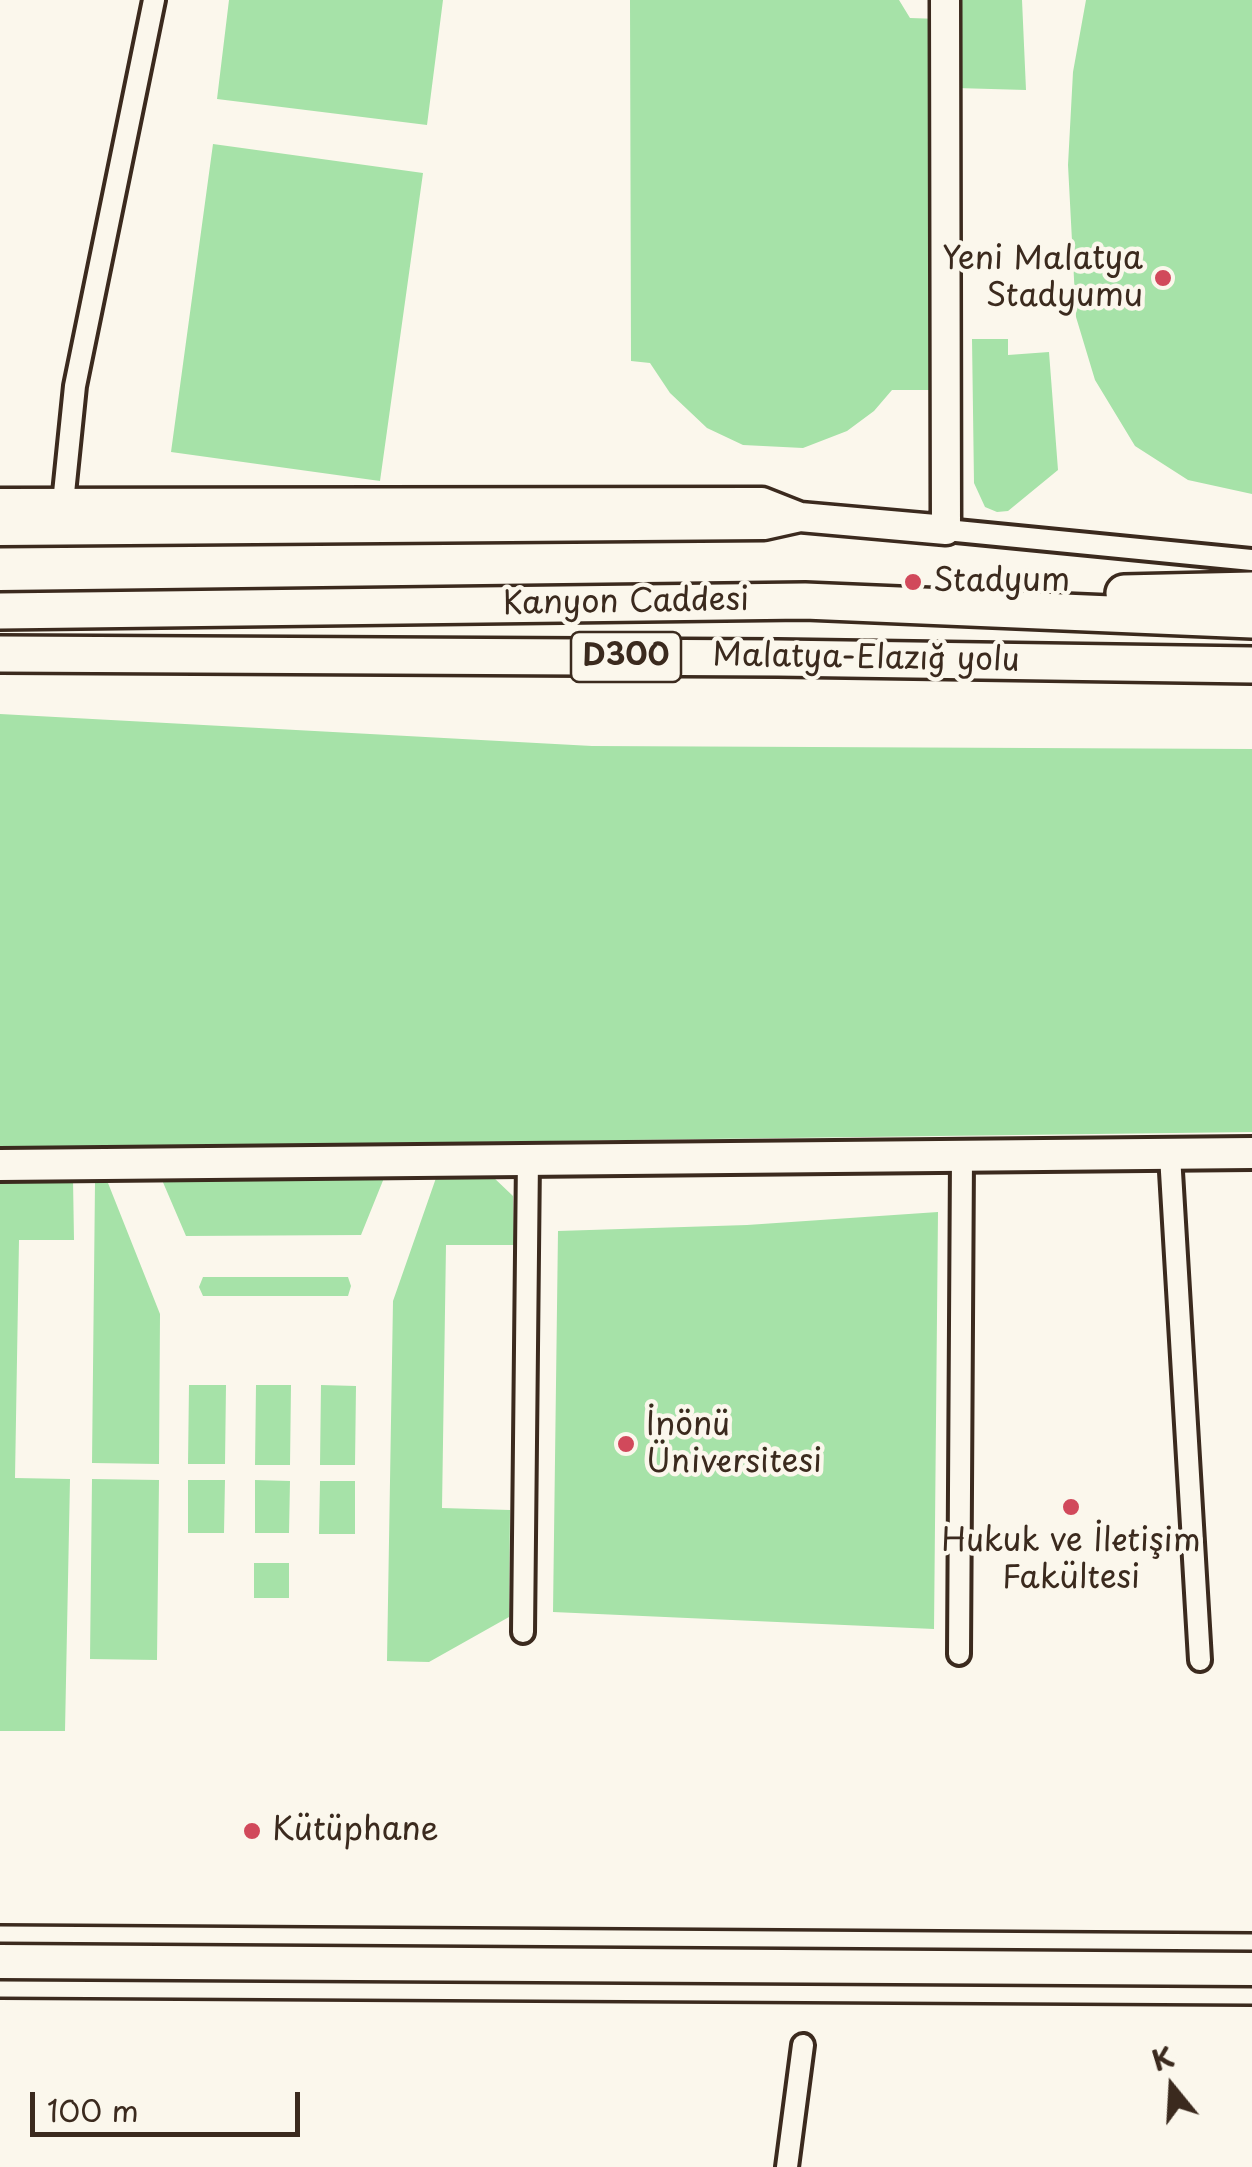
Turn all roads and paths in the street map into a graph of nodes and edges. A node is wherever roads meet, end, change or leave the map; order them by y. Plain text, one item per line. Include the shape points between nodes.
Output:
1 (154, 0) edge
2 (945, 0) edge
3 (63, 502) junction
4 (0, 503) edge
5 (800, 517) junction
6 (946, 530) junction
7 (0, 531) edge
8 (1252, 560) edge
9 (1252, 590) edge
10 (813, 601) junction
11 (0, 611) edge
12 (1252, 620) edge
13 (0, 654) edge
14 (1252, 665) edge
15 (1252, 1153) edge
16 (1170, 1155) junction
17 (962, 1157) junction
18 (528, 1158) junction
19 (0, 1164) edge
20 (523, 1632) dead end
21 (959, 1654) dead end
22 (1200, 1660) dead end
23 (0, 1934) edge
24 (1252, 1942) edge
25 (0, 1989) edge
26 (1252, 1996) edge
27 (803, 2045) dead end
28 (788, 2167) edge

1 - 3 street via 75,386
2 - 6 street
3 - 4 street
3 - 5 street via 762,502
5 - 6 street
5 - 7 street via 764,525
6 - 8 street
9 - 10 highway
10 - 11 highway, Kanyon Caddesi / D300
10 - 12 highway, Kanyon Caddesi / D300
13 - 14 highway, Malatya-Elazığ yolu / D300
15 - 16 main road
16 - 17 main road
16 - 22 street
17 - 18 main road
17 - 21 street
18 - 19 main road
18 - 20 street
23 - 24 street
25 - 26 street
27 - 28 street

